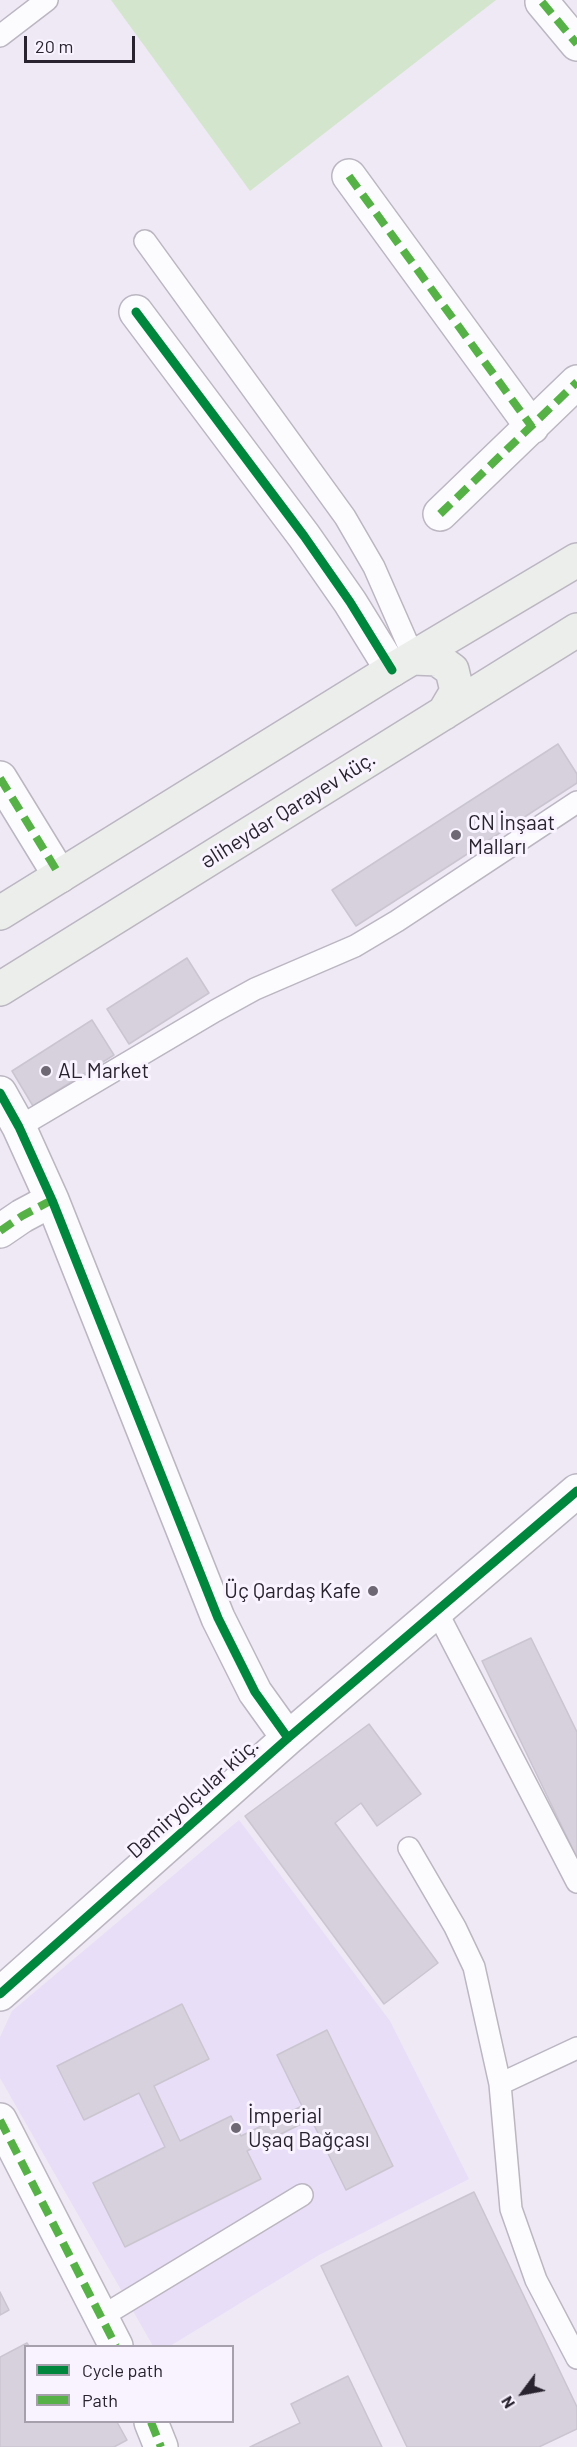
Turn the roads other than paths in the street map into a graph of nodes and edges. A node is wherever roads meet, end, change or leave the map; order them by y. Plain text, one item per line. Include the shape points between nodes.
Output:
1 (47, 0) edge
2 (542, 2) dead end
3 (0, 36) edge
4 (577, 44) edge
5 (349, 176) dead end
6 (145, 241) dead end
7 (136, 312) dead end
8 (577, 382) edge
9 (532, 427) junction
10 (440, 514) dead end
11 (577, 560) edge
12 (575, 636) edge
13 (403, 664) junction
14 (444, 713) junction
15 (0, 778) edge
16 (577, 802) edge
17 (60, 876) junction
18 (0, 913) edge
19 (0, 989) edge
20 (0, 1093) edge
21 (19, 1127) junction
22 (52, 1200) junction
23 (0, 1232) edge
24 (576, 1497) edge
25 (436, 1610) junction
26 (288, 1738) junction
27 (409, 1848) dead end
28 (577, 1882) edge
29 (0, 1994) edge
30 (577, 2048) edge
31 (500, 2084) junction
32 (0, 2120) edge
33 (8, 2158) edge
34 (302, 2194) dead end
35 (101, 2317) junction
36 (115, 2345) edge
37 (577, 2358) edge
38 (152, 2423) edge
39 (161, 2447) edge

1 - 3 lane
2 - 4 street
5 - 9 street
6 - 13 lane via 345,517 374,567
7 - 13 street via 350,602
8 - 9 street
9 - 10 street
11 - 13 main road
12 - 14 main road, Əliheydər Qarayev küç.
13 - 14 main road via 436,658 452,670 457,691
13 - 17 main road
14 - 19 main road, Əliheydər Qarayev küç.
15 - 17 street
16 - 21 lane via 355,946 255,989
17 - 18 main road
20 - 21 street
21 - 22 street
22 - 23 street
22 - 26 street via 218,1618 255,1692
24 - 25 street, Dəmiryolçular küç.
25 - 26 street, Dəmiryolçular küç.
25 - 28 lane
26 - 29 street, Dəmiryolçular küç.
27 - 31 lane via 474,1967
30 - 31 lane
31 - 37 lane via 512,2209 536,2280
32 - 33 street
33 - 35 street
34 - 35 lane
35 - 36 street
38 - 39 street

